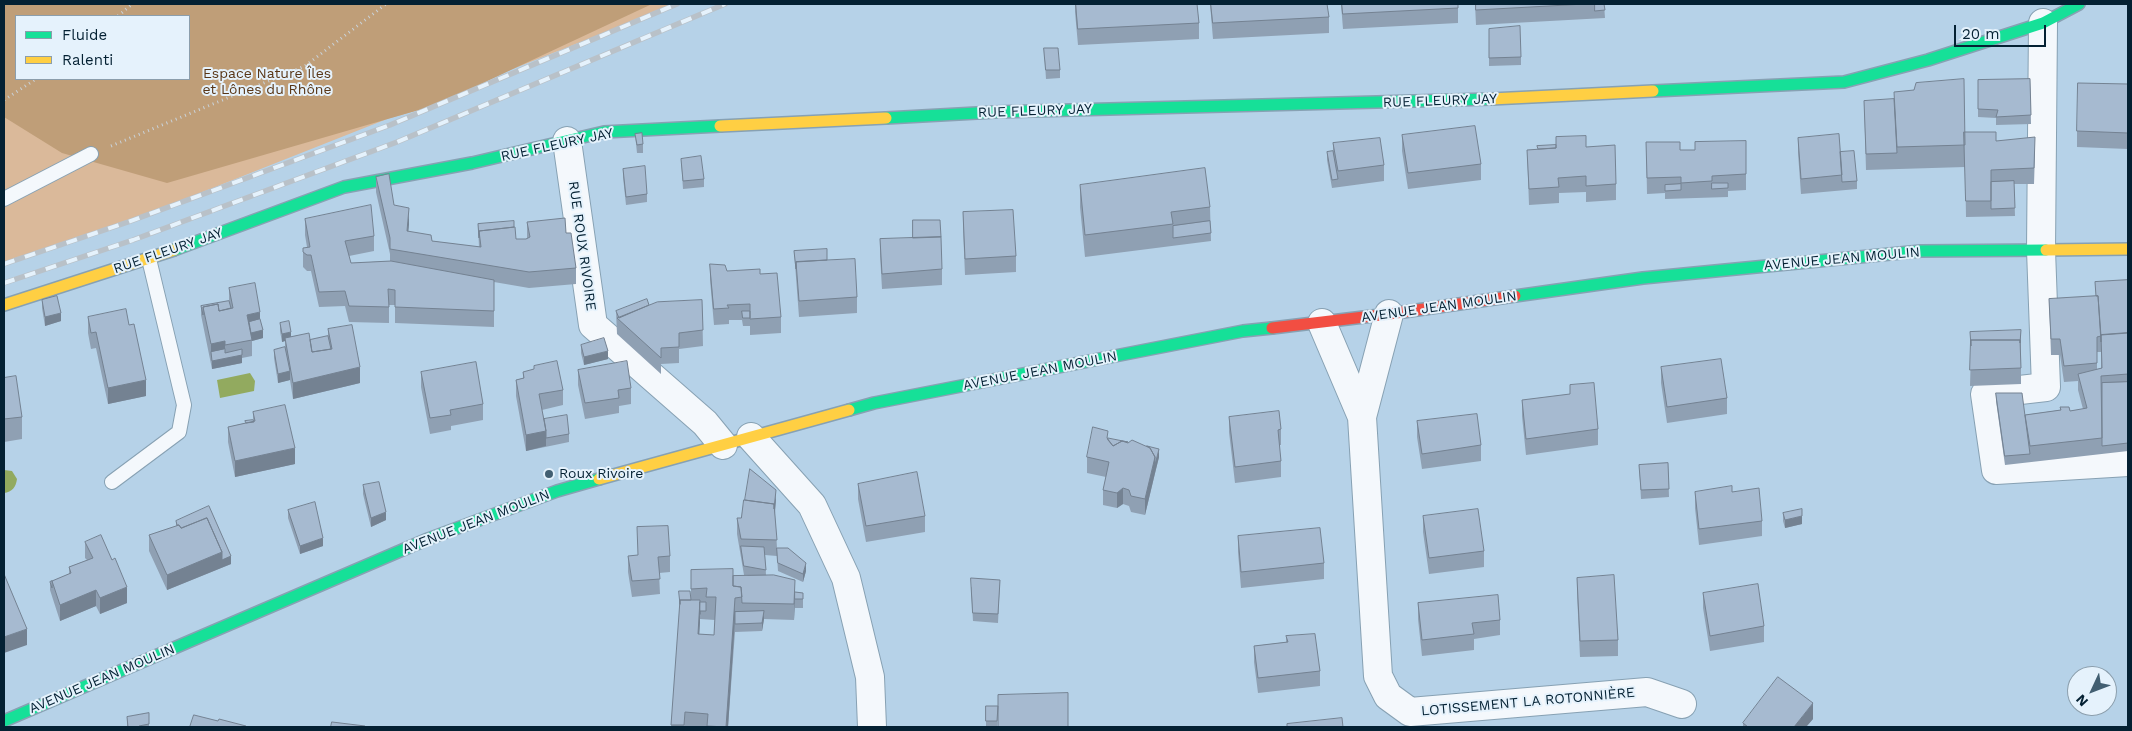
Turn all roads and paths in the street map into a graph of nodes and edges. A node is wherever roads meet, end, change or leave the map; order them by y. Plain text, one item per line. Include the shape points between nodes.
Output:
1 (132, 4) edge
2 (386, 4) edge
3 (2079, 4) edge
4 (119, 15) edge
5 (2043, 23) junction
6 (34, 80) edge
7 (4, 100) edge
8 (567, 141) junction
9 (91, 154) joint
10 (4, 199) edge
11 (2128, 249) edge
12 (2040, 250) junction
13 (149, 259) junction
14 (4, 305) edge
15 (1388, 314) junction
16 (1322, 323) junction
17 (1362, 418) junction
18 (751, 437) junction
19 (723, 445) junction
20 (2128, 462) edge
21 (112, 482) dead end
22 (1682, 704) dead end
23 (4, 721) edge
24 (872, 727) edge

1 - 4 path
2 - 9 path via 305,66
3 - 5 main road, RUE FLEURY JAY
5 - 8 main road, RUE FLEURY JAY via 1928,60 1844,82 1437,102 995,112 604,132
5 - 12 street
6 - 7 path
8 - 13 main road, RUE FLEURY JAY via 344,188
8 - 19 street, RUE ROUX RIVOIRE via 593,326 705,423
9 - 10 lane
11 - 12 main road, AVENUE JEAN MOULIN
12 - 15 main road, AVENUE JEAN MOULIN via 1921,251 1653,277
12 - 20 street via 2046,387 1985,394 1996,470
13 - 14 main road, RUE FLEURY JAY
13 - 21 lane via 184,404 179,432
15 - 16 main road, AVENUE JEAN MOULIN
15 - 17 street, LOTISSEMENT LA ROTONNIÈRE
16 - 17 street, LOTISSEMENT LA ROTONNIÈRE
16 - 18 main road, AVENUE JEAN MOULIN via 1243,331 874,403
17 - 22 street, LOTISSEMENT LA ROTONNIÈRE via 1378,676 1388,696 1410,712 1647,692
18 - 19 main road, AVENUE JEAN MOULIN
18 - 24 street via 812,505 846,578 870,677
19 - 23 main road, AVENUE JEAN MOULIN via 557,492 428,539

